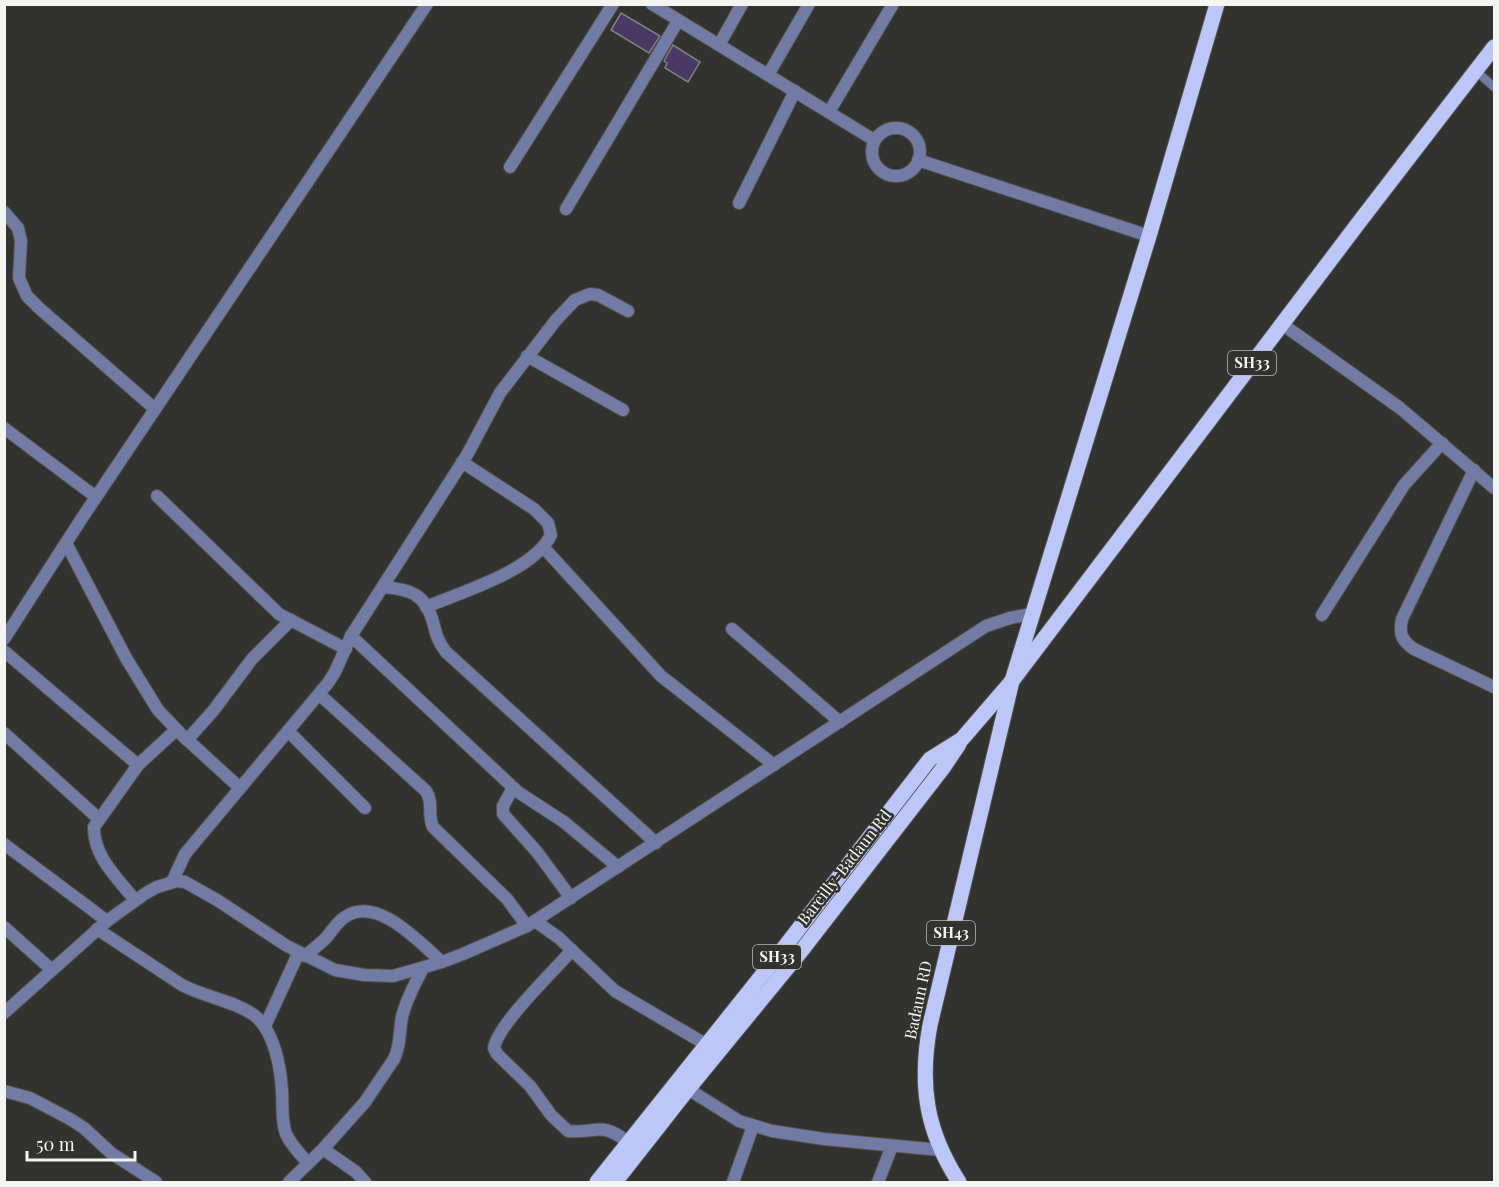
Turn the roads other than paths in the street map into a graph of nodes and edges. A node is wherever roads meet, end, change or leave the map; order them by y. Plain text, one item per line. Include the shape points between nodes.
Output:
1 (427, 4) edge
2 (613, 4) edge
3 (652, 4) edge
4 (742, 4) edge
5 (808, 4) edge
6 (893, 4) edge
7 (1217, 4) edge
8 (678, 21) junction
9 (719, 45) junction
10 (1494, 47) edge
11 (1476, 71) junction
12 (768, 75) junction
13 (1494, 87) edge
14 (795, 91) junction
15 (829, 112) junction
16 (874, 140) junction
17 (918, 160) junction
18 (510, 167) dead end
19 (739, 203) dead end
20 (566, 209) dead end
21 (4, 212) edge
22 (1149, 236) junction
23 (628, 311) dead end
24 (1282, 324) junction
25 (527, 356) junction
26 (155, 409) junction
27 (623, 410) dead end
28 (4, 428) edge
29 (1442, 443) junction
30 (462, 462) junction
31 (1474, 470) junction
32 (1494, 488) edge
33 (157, 496) dead end
34 (96, 497) junction
35 (66, 543) junction
36 (544, 548) junction
37 (383, 587) junction
38 (426, 607) junction
39 (1031, 614) junction
40 (1322, 615) dead end
41 (291, 620) junction
42 (732, 629) dead end
43 (351, 636) junction
44 (4, 639) edge
45 (346, 649) junction
46 (4, 651) edge
47 (1012, 681) junction
48 (1494, 687) edge
49 (319, 694) junction
50 (840, 722) junction
51 (176, 730) junction
52 (288, 731) junction
53 (4, 734) edge
54 (962, 739) junction
55 (187, 740) junction
56 (138, 765) junction
57 (774, 765) junction
58 (240, 788) junction
59 (513, 788) junction
60 (365, 808) dead end
61 (99, 819) junction
62 (656, 843) junction
63 (4, 844) edge
64 (618, 867) junction
65 (172, 882) junction
66 (571, 898) junction
67 (135, 900) junction
68 (532, 923) junction
69 (102, 925) junction
70 (4, 927) edge
71 (572, 950) junction
72 (302, 954) junction
73 (442, 962) junction
74 (423, 968) junction
75 (52, 970) junction
76 (4, 1013) edge
77 (265, 1026) junction
78 (707, 1045) junction
79 (688, 1089) junction
80 (4, 1091) edge
81 (753, 1126) junction
82 (629, 1143) junction
83 (892, 1146) junction
84 (323, 1149) junction
85 (940, 1150) junction
86 (309, 1163) junction
87 (621, 1180) edge
88 (156, 1182) edge
89 (289, 1182) edge
90 (365, 1182) edge
91 (597, 1182) edge
92 (732, 1182) edge
93 (878, 1182) edge
94 (959, 1182) edge

1 - 26 street
2 - 18 street
3 - 8 street
4 - 9 street
5 - 12 street
6 - 15 street
7 - 22 main road, SH33
8 - 9 street
8 - 20 street
9 - 12 street
10 - 11 main road, SH33
11 - 13 lane
11 - 24 main road, SH33
12 - 14 street
14 - 15 street
14 - 19 street
15 - 16 street
16 - 17 street via 886,129 902,128 920,146
16 - 17 street via 873,163 884,174 907,174
17 - 22 street
21 - 26 street via 18,228 19,278 27,296
22 - 39 main road, SH33
23 - 25 street via 598,296 583,296 561,314
24 - 29 street via 1377,390
24 - 47 main road, SH33
25 - 27 street
25 - 30 street via 500,393
26 - 34 street
28 - 34 street
29 - 31 street
29 - 40 street via 1404,485
30 - 36 street via 517,496 548,523 551,535
30 - 37 street
31 - 32 street
31 - 48 street via 1402,620 1400,633 1404,643 1414,649
33 - 41 street via 271,608
34 - 35 street
35 - 44 street
35 - 51 street via 135,674
36 - 38 street via 517,568
36 - 57 street via 661,676
37 - 38 street via 408,590
37 - 43 street
38 - 62 street via 446,652
39 - 47 main road, SH33
39 - 50 street via 986,627
41 - 45 street
41 - 55 street via 252,659
42 - 50 street
43 - 45 street
43 - 59 street
45 - 49 street
46 - 56 street
47 - 54 main road, SH33
47 - 85 main road, Badaun RD / SH43 via 952,925 926,1050 927,1107
49 - 52 street
49 - 68 street via 426,790 434,827
50 - 57 street
51 - 55 street
51 - 56 street
52 - 58 street
52 - 60 street
53 - 61 street
54 - 78 main road, SH33 via 930,759
54 - 79 main road, Bareilly-Badaun Rd / SH33 via 944,768 802,950
55 - 58 street
56 - 61 street
57 - 62 street
58 - 65 street via 185,854
59 - 64 street via 564,822
59 - 66 street via 503,806 506,819 525,837
61 - 67 street via 94,827 101,857
62 - 64 street
63 - 69 street
64 - 66 street
65 - 67 street
65 - 72 street via 185,882
66 - 68 street
67 - 69 street
68 - 71 street
68 - 73 street
69 - 75 street
69 - 77 street via 182,985 246,1010
70 - 75 street
71 - 78 street via 615,991
71 - 82 street via 510,1018 494,1048 568,1131 596,1128 610,1131
72 - 73 street via 322,942 341,920 362,911 394,922
72 - 74 street via 335,970 364,975 393,976
72 - 77 street
73 - 74 street
74 - 84 street via 405,1005 394,1059 374,1091
75 - 76 street
77 - 86 street via 274,1044 286,1134
78 - 82 main road, SH33
79 - 81 street
79 - 87 main road, Bareilly-Badaun Rd / SH33
80 - 88 street via 30,1098 70,1119 111,1153
81 - 83 street
81 - 92 street
82 - 91 main road, SH33
83 - 85 street
83 - 93 street
84 - 86 street
84 - 90 street
85 - 94 main road, Badaun RD / SH43
86 - 89 street

